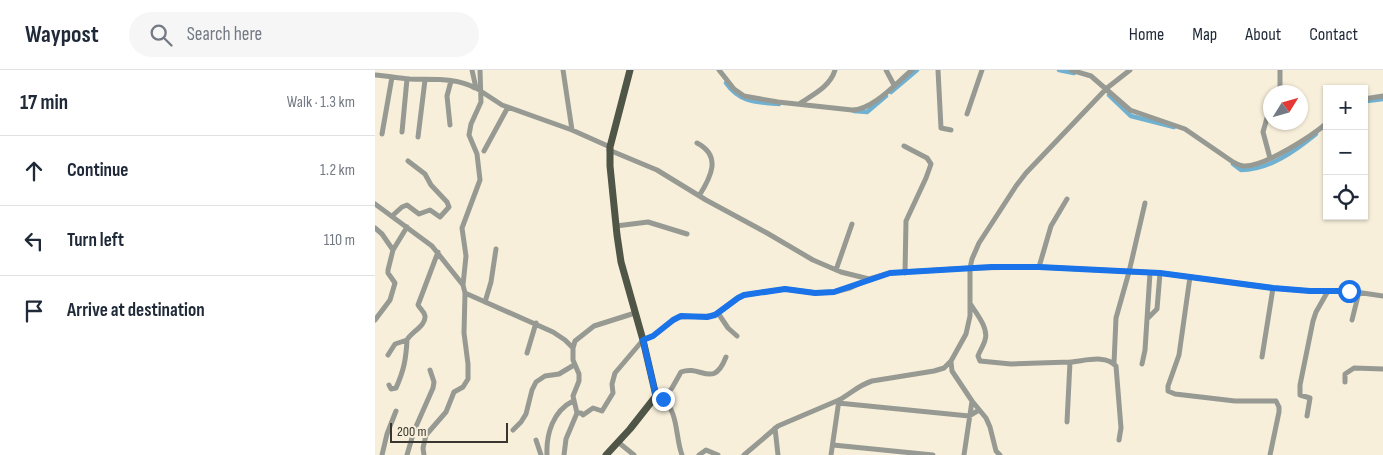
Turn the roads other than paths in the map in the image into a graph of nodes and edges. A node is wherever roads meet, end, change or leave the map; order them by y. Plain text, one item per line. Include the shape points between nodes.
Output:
1 (472, 70) edge
2 (480, 70) edge
3 (563, 70) edge
4 (630, 70) edge
5 (719, 70) edge
6 (835, 70) edge
7 (885, 70) edge
8 (912, 70) edge
9 (938, 70) edge
10 (982, 70) edge
11 (1071, 70) edge
12 (1130, 70) edge
13 (1280, 70) edge
14 (375, 75) edge
15 (391, 77) junction
16 (407, 79) junction
17 (425, 80) junction
18 (451, 81) junction
19 (894, 85) junction
20 (1280, 85) edge
21 (476, 88) junction
22 (1107, 88) junction
23 (481, 93) junction
24 (1383, 96) edge
25 (1368, 98) edge
26 (798, 104) junction
27 (508, 107) junction
28 (967, 114) dead end
29 (450, 125) dead end
30 (1323, 125) edge
31 (571, 130) junction
32 (951, 130) dead end
33 (1264, 130) edge
34 (402, 132) dead end
35 (382, 134) dead end
36 (418, 137) dead end
37 (697, 143) dead end
38 (904, 146) dead end
39 (610, 148) junction
40 (484, 151) dead end
41 (1270, 158) junction
42 (408, 161) dead end
43 (699, 196) junction
44 (1067, 199) dead end
45 (1145, 203) dead end
46 (375, 204) edge
47 (392, 216) junction
48 (852, 224) dead end
49 (616, 226) junction
50 (407, 227) junction
51 (375, 228) edge
52 (687, 234) dead end
53 (496, 249) dead end
54 (393, 250) junction
55 (439, 252) junction
56 (1039, 267) junction
57 (970, 268) junction
58 (836, 270) junction
59 (1129, 272) junction
60 (905, 273) junction
61 (1150, 273) junction
62 (1160, 273) junction
63 (1190, 277) junction
64 (869, 279) junction
65 (463, 285) junction
66 (1273, 288) junction
67 (1328, 291) junction
68 (1359, 292) junction
69 (465, 293) junction
70 (1383, 296) edge
71 (485, 302) junction
72 (971, 305) junction
73 (635, 313) junction
74 (718, 313) junction
75 (1147, 318) junction
76 (375, 320) edge
77 (1352, 320) dead end
78 (536, 323) junction
79 (737, 336) dead end
80 (407, 340) junction
81 (643, 340) junction
82 (573, 348) junction
83 (527, 353) dead end
84 (389, 355) dead end
85 (726, 357) dead end
86 (1262, 358) dead end
87 (951, 362) junction
88 (1071, 362) junction
89 (1114, 363) junction
90 (1142, 364) dead end
91 (574, 365) junction
92 (1383, 369) edge
93 (430, 370) dead end
94 (1345, 382) dead end
95 (389, 385) dead end
96 (659, 398) junction
97 (573, 401) junction
98 (972, 401) junction
99 (839, 402) junction
100 (979, 410) junction
101 (396, 411) dead end
102 (577, 413) junction
103 (969, 416) junction
104 (1307, 416) dead end
105 (1067, 422) dead end
106 (775, 428) junction
107 (513, 430) dead end
108 (536, 440) dead end
109 (1119, 440) dead end
110 (617, 442) junction
111 (833, 445) junction
112 (382, 455) edge
113 (407, 455) edge
114 (424, 455) edge
115 (541, 455) edge
116 (547, 455) edge
117 (565, 455) edge
118 (606, 455) edge
119 (634, 455) edge
120 (682, 455) edge
121 (699, 455) edge
122 (718, 455) edge
123 (744, 455) edge
124 (779, 455) edge
125 (831, 455) edge
126 (933, 455) edge
127 (964, 455) edge
128 (1000, 455) edge
129 (1270, 455) edge

1 - 21 street
2 - 23 street
3 - 31 street
4 - 39 main road
5 - 26 street via 743,96
6 - 26 street via 827,85
7 - 19 street
8 - 19 street
9 - 32 street via 941,128
10 - 28 street
11 - 22 street via 1088,74
12 - 22 street
13 - 20 street
14 - 15 street
15 - 16 street
15 - 35 street
16 - 17 street
16 - 34 street
17 - 18 street
17 - 36 street
18 - 21 street
18 - 29 street via 447,96
19 - 26 street via 861,109
21 - 23 street
22 - 41 street via 1130,110 1185,129 1239,165 1249,166
22 - 57 street via 1016,186 979,243
23 - 27 street
23 - 65 street via 469,135 477,154 480,176 463,228 466,256
24 - 25 street
27 - 31 street
27 - 40 street
30 - 41 street via 1299,144
31 - 39 street
33 - 41 street
37 - 43 street via 709,151 713,164
38 - 60 street via 927,158 931,164 906,221
39 - 43 street via 647,165
39 - 49 main road
42 - 47 street via 425,174 449,207 440,217 430,210 419,214 407,205
43 - 58 street via 801,254
44 - 56 street via 1051,226
45 - 59 street
46 - 47 street
47 - 50 street
48 - 58 street
49 - 52 street via 648,222
49 - 73 main road via 621,262
50 - 54 street
50 - 55 street
51 - 54 street
53 - 71 street
54 - 76 street via 388,273 395,283 392,296
55 - 65 street
55 - 80 street via 418,305 424,319
56 - 57 street
56 - 59 street
57 - 60 street
57 - 72 street
58 - 64 street
59 - 61 street
59 - 89 street via 1116,318
60 - 64 street
61 - 62 street
61 - 75 street
62 - 63 street
62 - 75 street via 1157,309
63 - 66 street
63 - 129 street via 1179,355 1168,391 1235,400 1276,401 1279,412
64 - 74 street via 834,292 785,289 744,295
65 - 69 street
66 - 67 street
66 - 86 street
67 - 68 street
67 - 104 street via 1313,321 1300,385 1300,395 1310,398
68 - 70 street
68 - 77 street
69 - 71 street
69 - 114 street via 468,379 454,392 446,412 426,435
71 - 78 street
72 - 87 street via 966,334
72 - 88 street via 986,334 978,356 980,361 1011,364
73 - 81 main road
73 - 82 street via 589,329 577,338
74 - 79 street
74 - 81 street via 707,317 678,317
75 - 90 street
78 - 82 street via 559,335
78 - 83 street
80 - 84 street via 395,344
80 - 95 street via 407,358 401,376 396,388 391,389
81 - 96 main road
81 - 102 street via 615,373 614,390 602,411 593,408 583,416 581,412
82 - 91 street
85 - 96 street via 721,368 713,374 681,372 672,388
87 - 98 street via 951,371
87 - 99 street via 934,371 871,381
88 - 89 street via 1097,359
88 - 105 street
89 - 109 street via 1118,371
91 - 97 street via 579,381
91 - 107 street via 536,382 526,414
92 - 94 street via 1354,368 1345,374
93 - 113 street via 433,388
96 - 110 main road
96 - 120 street via 672,413
97 - 102 street
97 - 116 street via 563,408 551,426
98 - 100 street
98 - 103 street
99 - 103 street
99 - 106 street
99 - 111 street
100 - 103 street
100 - 128 street via 989,423 996,452
101 - 112 street
102 - 117 street via 566,439
103 - 127 street
106 - 123 street
106 - 124 street
108 - 115 street
110 - 118 main road
110 - 119 street
111 - 125 street
111 - 126 street
121 - 122 street via 706,450

